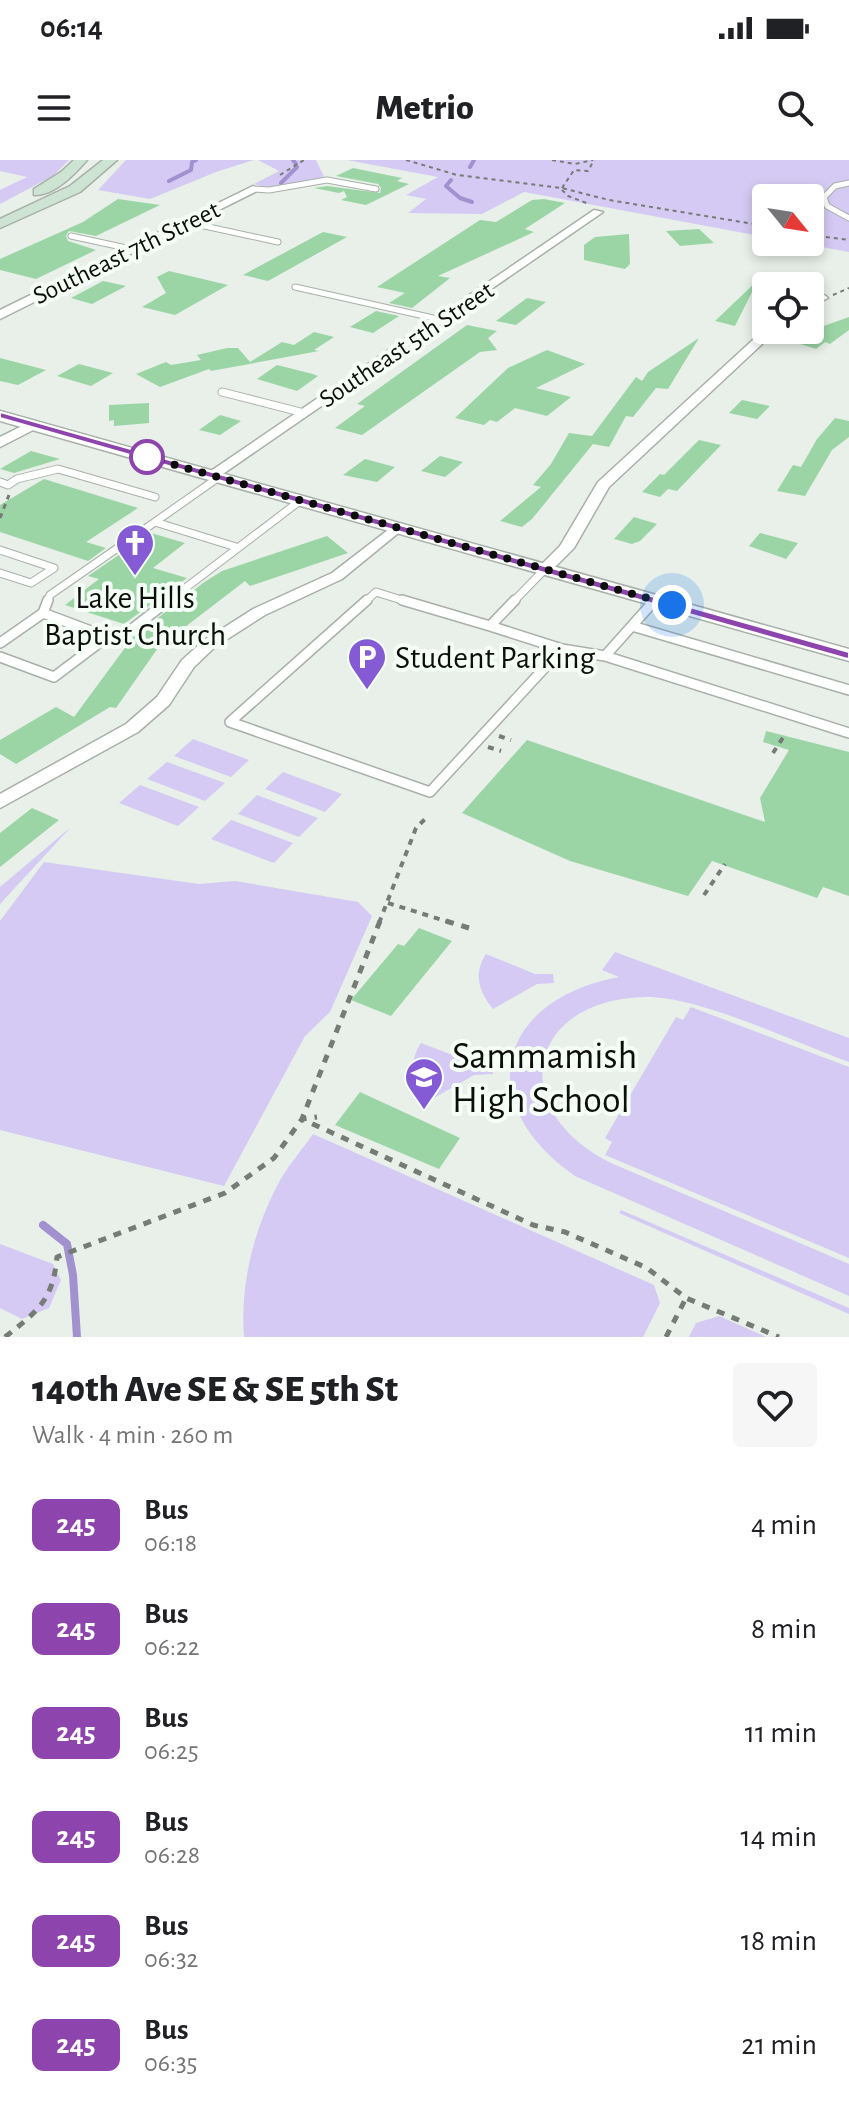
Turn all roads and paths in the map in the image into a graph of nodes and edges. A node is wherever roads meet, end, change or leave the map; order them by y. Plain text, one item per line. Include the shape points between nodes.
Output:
1 (81, 160) edge
2 (111, 160) edge
3 (406, 160) edge
4 (552, 160) edge
5 (594, 160) edge
6 (849, 183) edge
7 (562, 188) junction
8 (253, 189) joint
9 (376, 189) dead end
10 (0, 211) edge
11 (598, 212) joint
12 (849, 218) edge
13 (186, 222) junction
14 (0, 224) edge
15 (752, 224) edge
16 (71, 236) dead end
17 (824, 237) edge
18 (849, 240) edge
19 (278, 242) dead end
20 (131, 249) junction
21 (295, 287) dead end
22 (849, 288) edge
23 (833, 296) dead end
24 (0, 315) edge
25 (442, 320) junction
26 (756, 344) edge
27 (222, 392) dead end
28 (304, 413) junction
29 (0, 416) edge
30 (32, 425) junction
31 (2, 440) edge
32 (216, 476) junction
33 (4, 484) edge
34 (155, 497) dead end
35 (301, 500) junction
36 (0, 518) edge
37 (155, 522) junction
38 (397, 527) junction
39 (236, 547) junction
40 (0, 550) edge
41 (545, 569) junction
42 (0, 573) edge
43 (655, 600) junction
44 (43, 613) junction
45 (490, 626) junction
46 (632, 626) junction
47 (107, 637) junction
48 (0, 643) edge
49 (562, 649) junction
50 (849, 655) edge
51 (605, 656) junction
52 (0, 657) edge
53 (849, 690) edge
54 (849, 733) edge
55 (496, 735) dead end
56 (784, 736) dead end
57 (511, 740) dead end
58 (486, 746) dead end
59 (501, 751) dead end
60 (773, 753) dead end
61 (0, 802) edge
62 (426, 818) dead end
63 (725, 864) dead end
64 (704, 895) dead end
65 (387, 903) junction
66 (469, 928) dead end
67 (317, 1117) dead end
68 (302, 1119) junction
69 (686, 1298) junction
70 (5, 1337) edge
71 (666, 1337) edge
72 (779, 1337) edge

1 - 10 main road via 50,186
2 - 14 main road via 75,189
3 - 7 path via 457,175
4 - 5 path
5 - 7 path via 588,171 568,175
6 - 12 lane via 835,186 824,197 827,206
7 - 11 path
7 - 15 path
8 - 9 lane via 327,180
8 - 13 street, Southeast 7th Street
11 - 25 street, Southeast 5th Street
13 - 19 lane
13 - 20 street, Southeast 7th Street
16 - 20 lane
17 - 18 path
20 - 24 street, Southeast 7th Street
21 - 25 lane
22 - 23 path
25 - 28 street, Southeast 5th Street
26 - 41 street via 603,485 566,548
27 - 28 lane
28 - 32 street, Southeast 5th Street
29 - 30 street
30 - 31 street
30 - 32 street
32 - 35 street
32 - 37 lane
33 - 34 lane via 58,469
33 - 36 path via 10,497
35 - 38 street
35 - 39 lane
37 - 39 lane
37 - 44 lane via 50,595
38 - 41 street
38 - 61 street via 337,576 259,612 209,644 163,701 132,728
39 - 47 lane via 132,629
40 - 42 lane via 54,568 31,583
41 - 43 street
41 - 45 lane
43 - 46 lane
43 - 50 street
44 - 47 lane
44 - 48 lane
45 - 49 lane
45 - 49 lane via 376,592 230,722 430,792
46 - 51 lane
46 - 53 lane
47 - 52 lane via 54,677
49 - 51 lane
51 - 54 lane
55 - 57 path
56 - 60 path
58 - 59 path
62 - 65 path via 416,828
63 - 64 path
65 - 66 path
65 - 68 path
67 - 68 path
68 - 69 path via 533,1225 565,1232 647,1268
68 - 70 path via 274,1158 225,1193 57,1257 55,1284 46,1304
69 - 71 path
69 - 72 path

